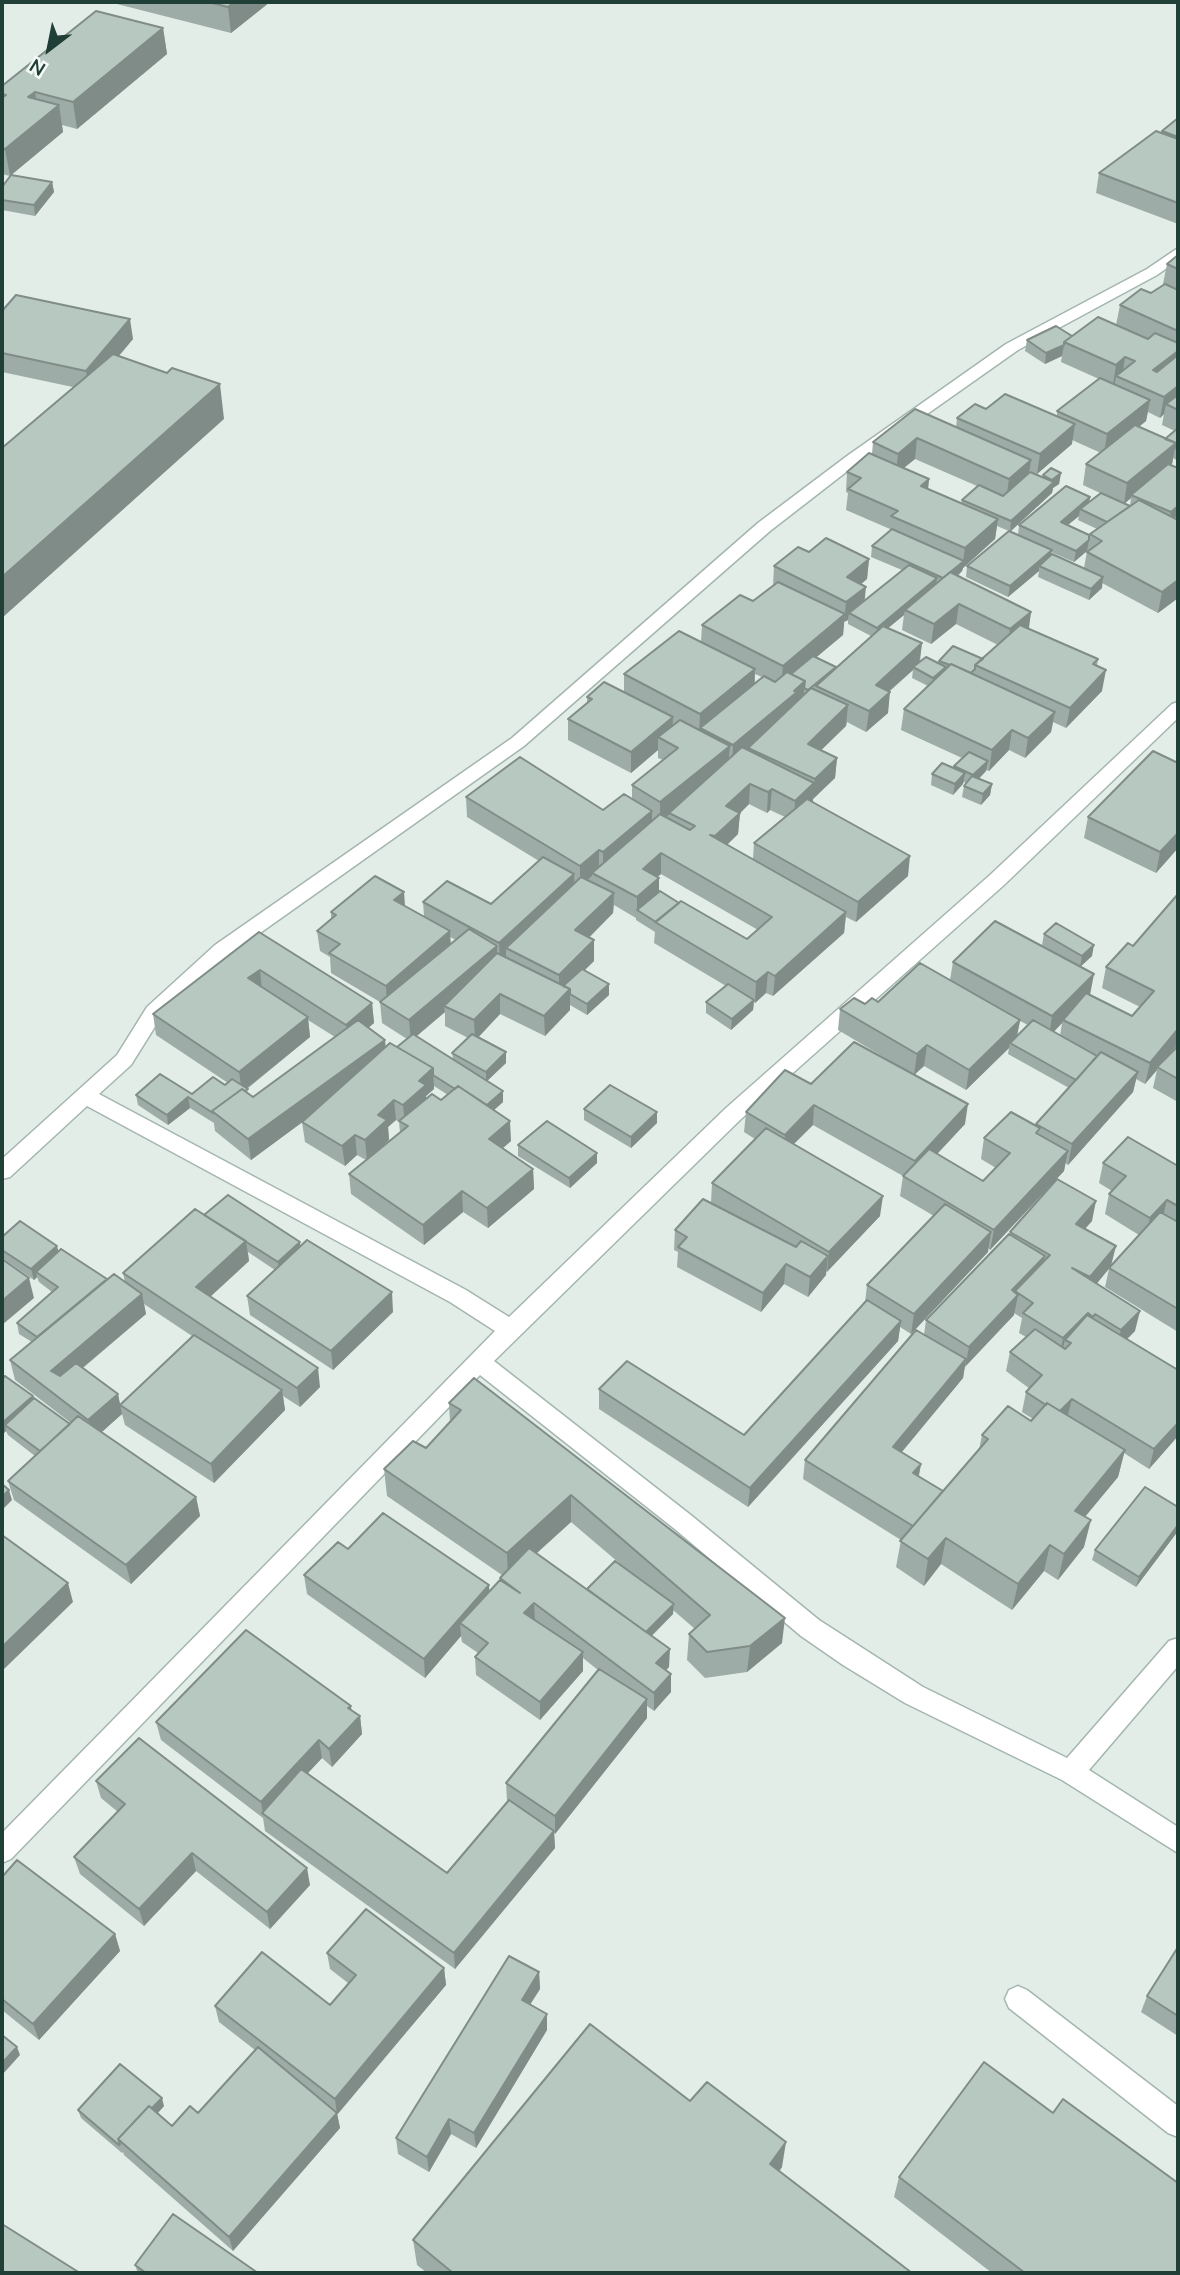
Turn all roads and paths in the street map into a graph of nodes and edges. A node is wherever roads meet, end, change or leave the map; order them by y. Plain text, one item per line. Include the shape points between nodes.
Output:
1 (1178, 253) edge
2 (1178, 708) edge
3 (85, 1097) junction
4 (2, 1171) edge
5 (511, 1329) junction
6 (479, 1362) junction
7 (1178, 1648) edge
8 (1071, 1772) junction
9 (1178, 1841) edge
10 (2, 1851) edge
11 (1018, 1998) dead end
12 (1178, 2123) edge

1 - 3 street via 1152,272 1012,347 764,527 518,742 222,950 154,1012 124,1060
2 - 5 street via 998,880 733,1114
3 - 4 street
3 - 5 street via 447,1290
5 - 6 street
6 - 8 street via 684,1522 810,1628 914,1695
6 - 10 street
7 - 8 street
8 - 9 street
11 - 12 street

